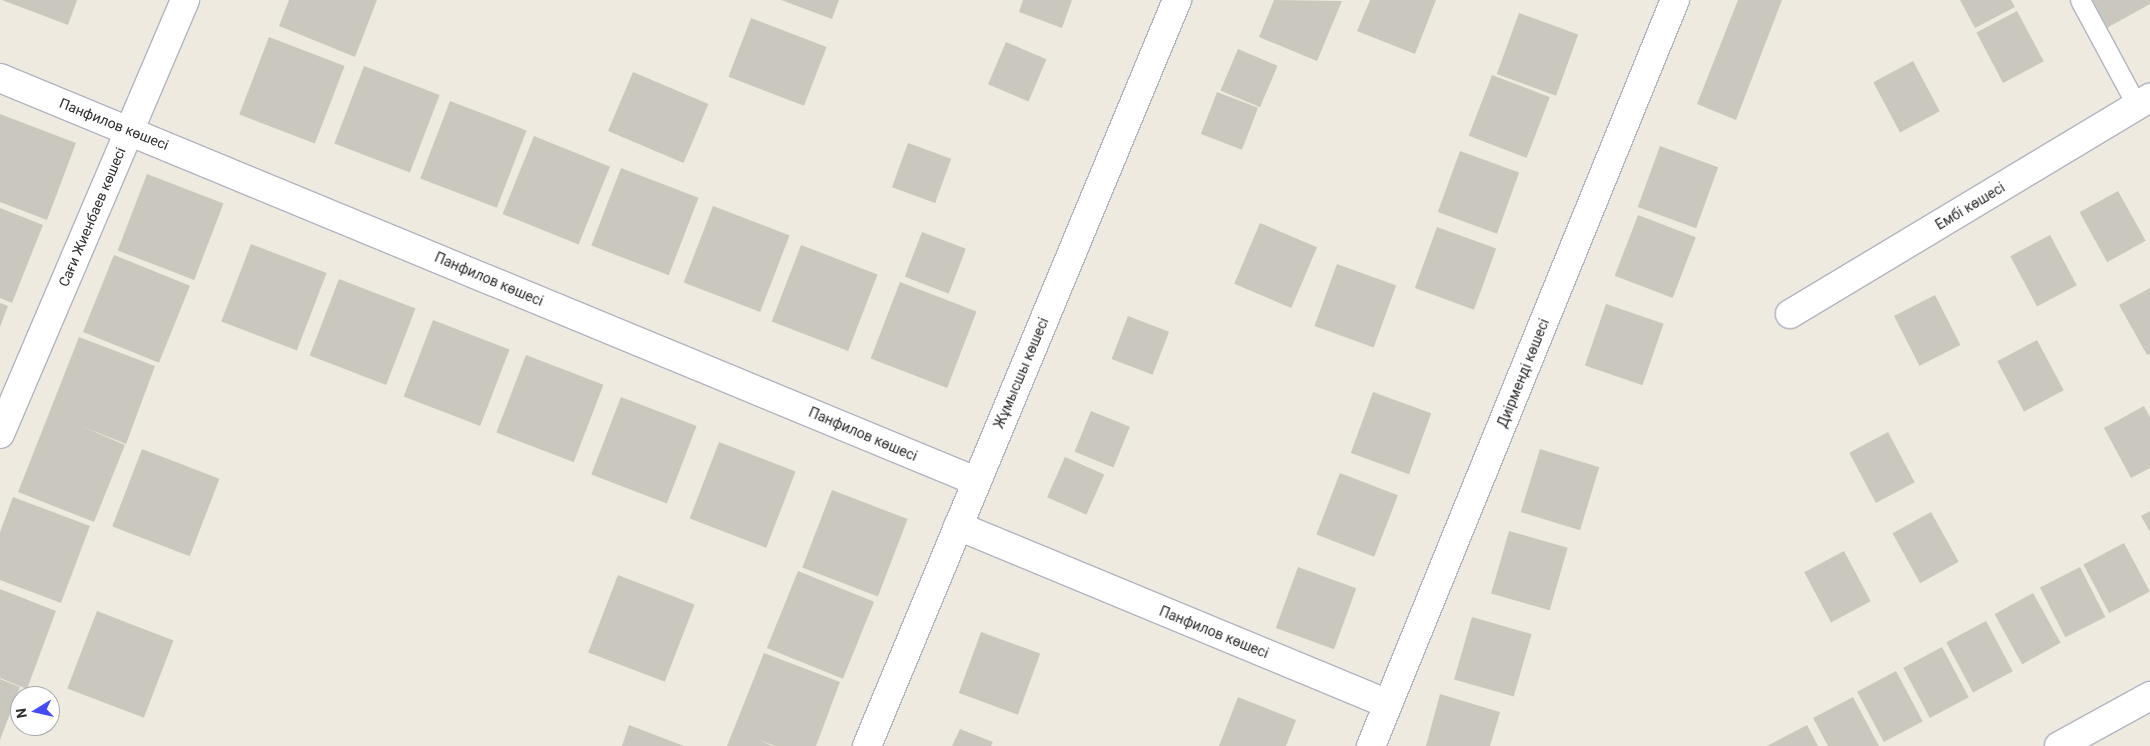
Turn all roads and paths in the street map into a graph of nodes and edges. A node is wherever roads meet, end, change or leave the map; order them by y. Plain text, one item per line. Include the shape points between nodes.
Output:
1 (186, 0) edge
2 (1177, 0) edge
3 (1675, 0) edge
4 (2080, 0) edge
5 (0, 78) edge
6 (2143, 102) edge
7 (129, 130) junction
8 (1790, 314) dead end
9 (0, 434) edge
10 (976, 481) junction
11 (958, 526) junction
12 (2150, 696) edge
13 (1388, 704) junction
14 (867, 746) edge
15 (1371, 746) edge
16 (2059, 746) edge

1 - 7 street, Сағи Жиенбаев көшесі
2 - 10 street, Жұмысшы көшесі
3 - 13 street, Диірменді көшесі
4 - 6 lane
5 - 7 street, Панфилов көшесі
6 - 8 street, Ембі көшесі
7 - 9 street, Сағи Жиенбаев көшесі
7 - 10 street, Панфилов көшесі
10 - 11 street, Жұмысшы көшесі
11 - 13 street, Панфилов көшесі
11 - 14 street, Жұмысшы көшесі
12 - 16 street
13 - 15 street, Диірменді көшесі

